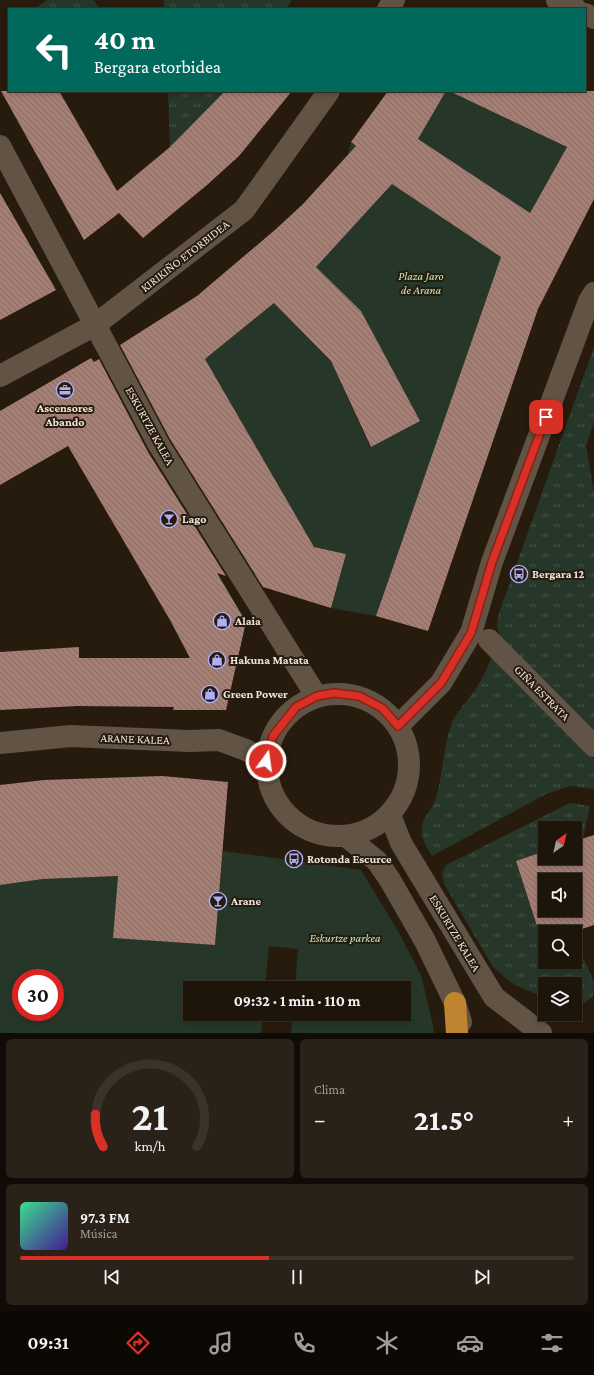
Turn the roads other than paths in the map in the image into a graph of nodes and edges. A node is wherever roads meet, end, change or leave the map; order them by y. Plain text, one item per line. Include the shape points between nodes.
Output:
1 (557, 0) edge
2 (574, 8) edge
3 (328, 92) edge
4 (0, 146) edge
5 (594, 293) edge
6 (94, 325) junction
7 (0, 376) edge
8 (489, 640) dead end
9 (317, 696) junction
10 (398, 726) junction
11 (0, 743) edge
12 (594, 746) edge
13 (266, 761) junction
14 (390, 815) junction
15 (347, 836) junction
16 (455, 1003) junction
17 (456, 1033) edge
18 (465, 1033) edge
19 (542, 1033) edge

1 - 2 street
3 - 6 street, KIRIKIÑO ETORBIDEA via 244,210
4 - 6 street, ESKURTZE KALEA
5 - 10 street via 492,562 471,633 441,683
6 - 7 street, KIRIKIÑO ETORBIDEA
6 - 9 street, ESKURTZE KALEA via 159,445
8 - 12 street, GIÑA ESTRATA
9 - 10 street via 334,693 359,696 382,708
9 - 13 street via 296,707 273,736
10 - 14 street via 406,740 410,764 403,797
11 - 13 street, ARANE KALEA via 72,736 219,740
13 - 15 street via 270,788 280,807 295,823 316,833
14 - 15 street via 370,830
14 - 19 street, ESKURTZE KALEA via 401,843 494,997
15 - 16 street via 377,861 390,880 425,941
16 - 17 highway
16 - 18 street

